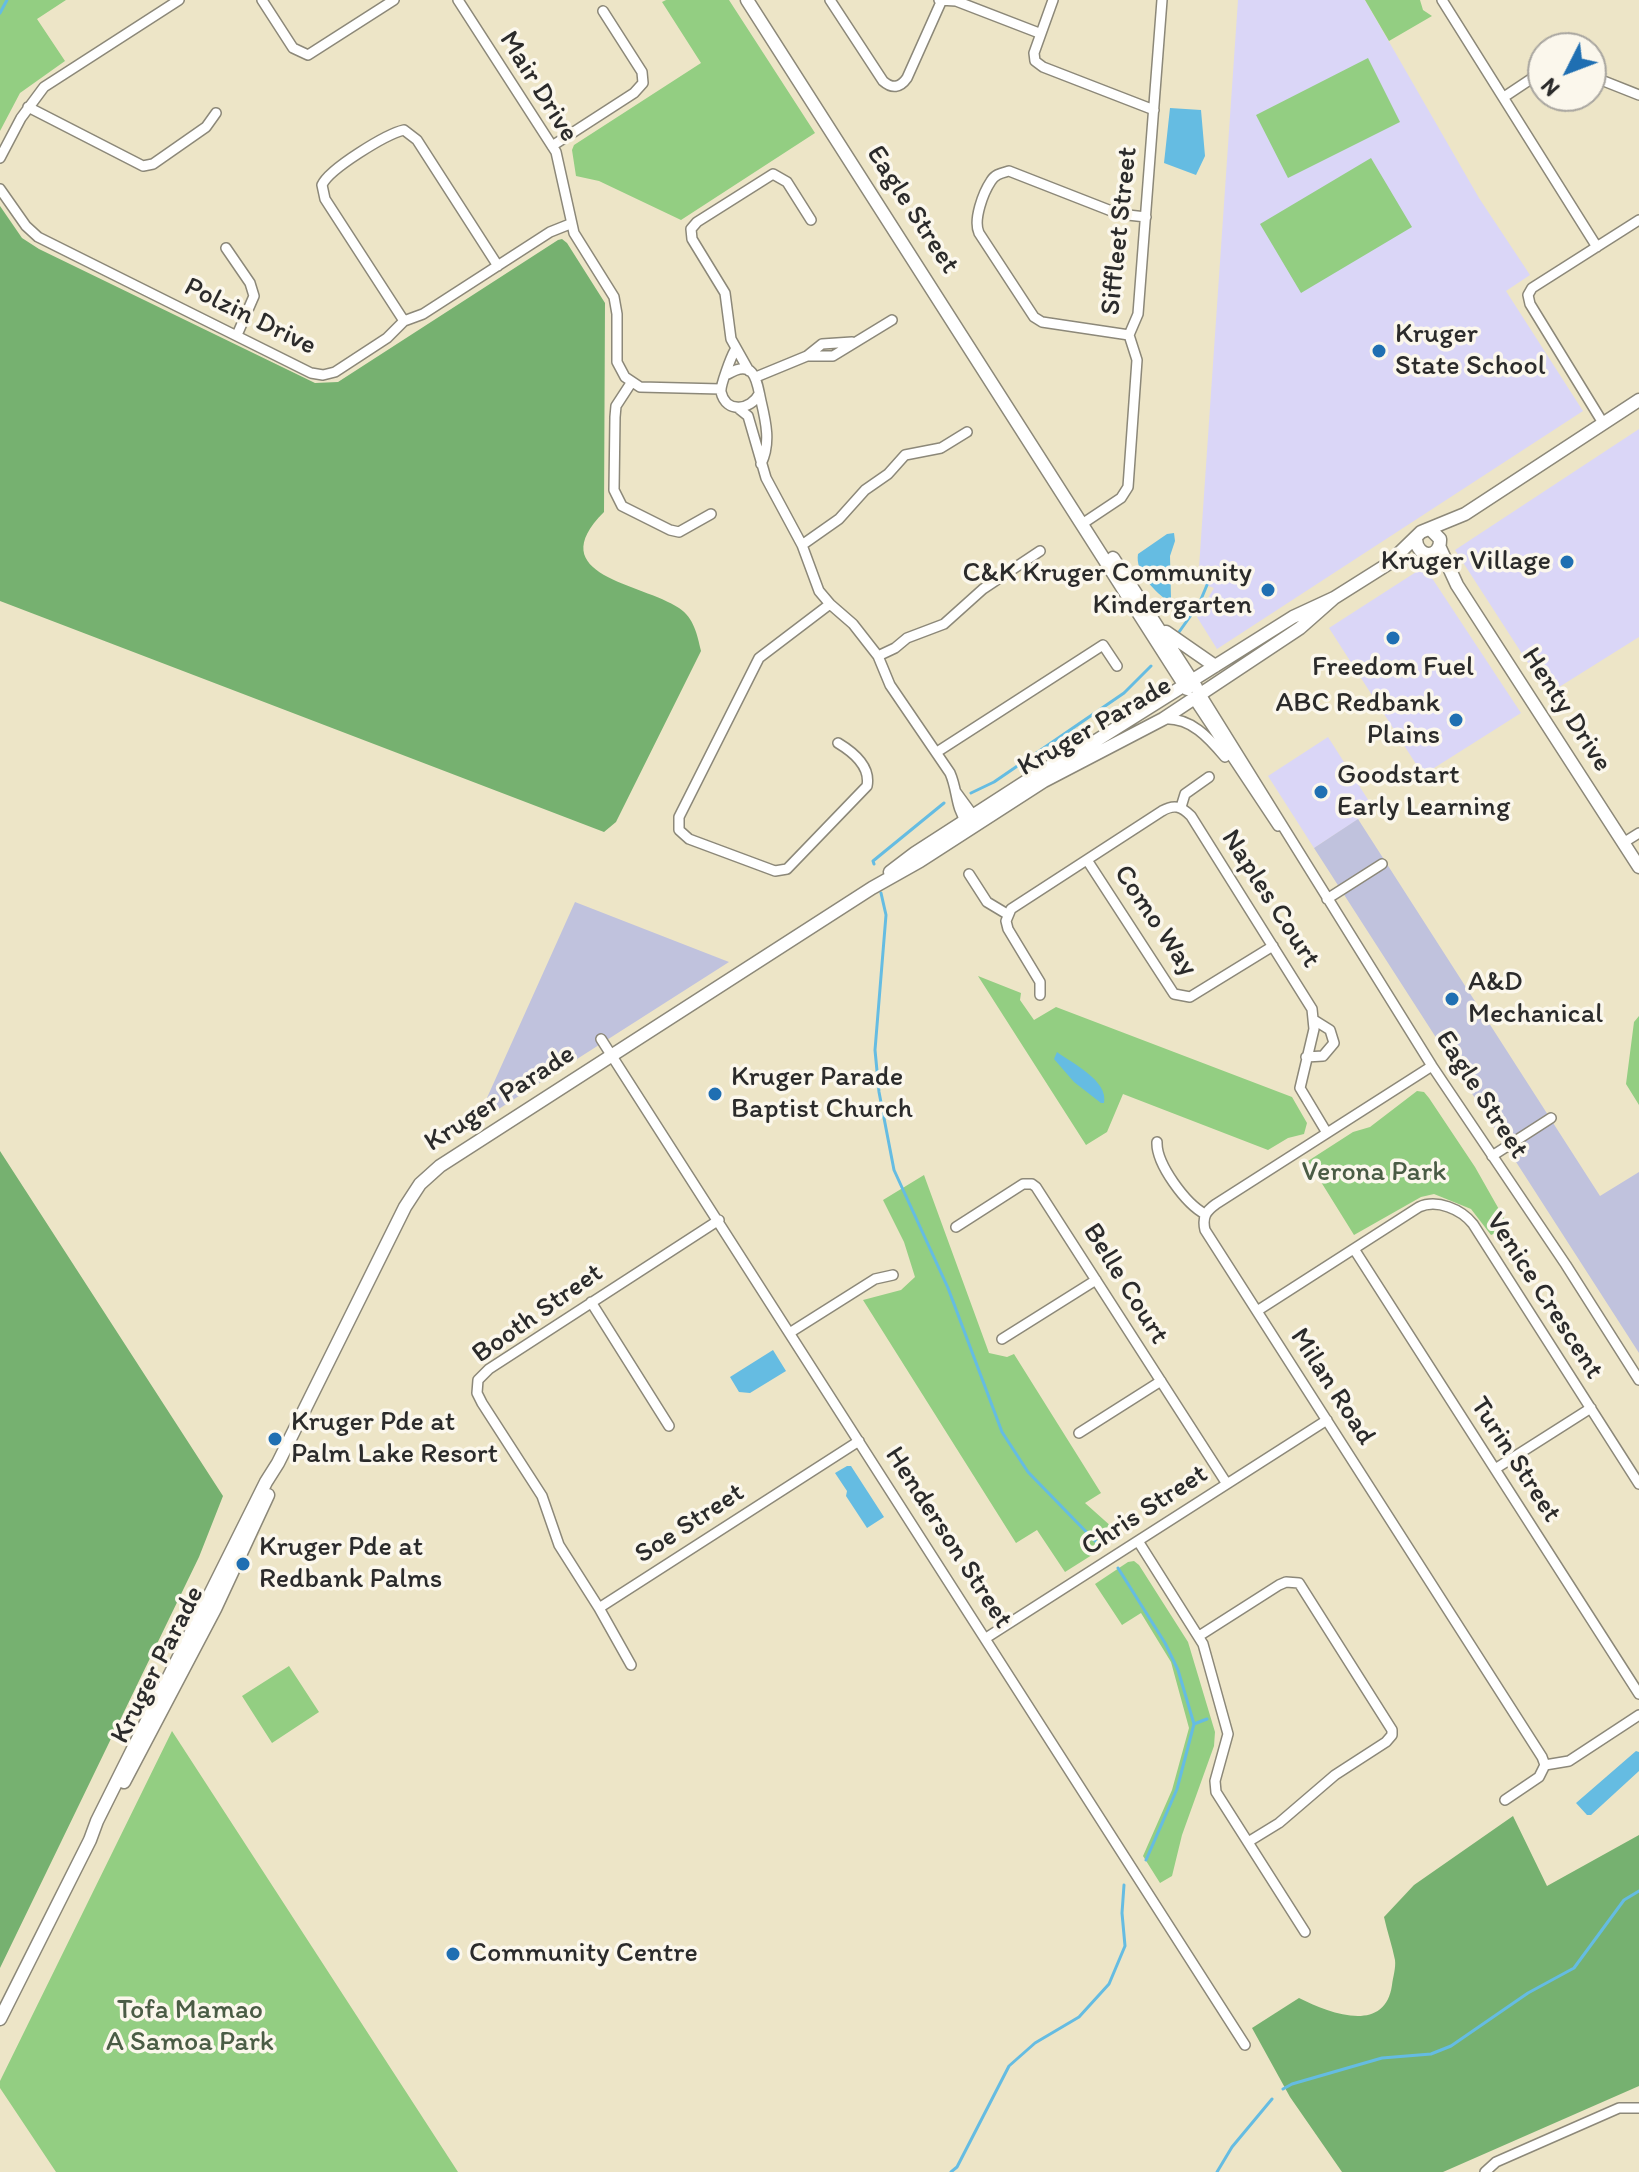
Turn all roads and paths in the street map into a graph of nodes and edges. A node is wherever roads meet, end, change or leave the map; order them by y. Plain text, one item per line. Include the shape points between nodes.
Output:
1 (179, 0) edge
2 (262, 0) edge
3 (394, 0) edge
4 (458, 0) edge
5 (747, 0) edge
6 (830, 0) edge
7 (1053, 0) edge
8 (1162, 0) edge
9 (1442, 0) edge
10 (940, 1) edge
11 (603, 11) dead end
12 (1039, 33) junction
13 (1527, 82) edge
14 (1607, 82) edge
15 (1639, 95) edge
16 (1504, 97) junction
17 (28, 107) junction
18 (1154, 110) junction
19 (216, 113) dead end
20 (552, 146) junction
21 (0, 158) edge
22 (0, 189) edge
23 (1146, 217) junction
24 (811, 220) dead end
25 (1639, 220) edge
26 (570, 224) junction
27 (1597, 247) junction
28 (226, 248) dead end
29 (498, 266) junction
30 (892, 320) dead end
31 (404, 321) junction
32 (237, 335) junction
33 (1129, 335) junction
34 (735, 350) junction
35 (728, 374) junction
36 (752, 374) junction
37 (631, 383) junction
38 (721, 389) junction
39 (759, 394) junction
40 (1639, 400) edge
41 (738, 408) junction
42 (1603, 423) junction
43 (967, 432) dead end
44 (761, 464) junction
45 (711, 514) dead end
46 (1465, 514) junction
47 (1085, 522) junction
48 (1431, 530) junction
49 (1416, 539) junction
50 (802, 545) junction
51 (1433, 549) junction
52 (1040, 551) dead end
53 (1388, 564) junction
54 (1334, 598) junction
55 (830, 604) junction
56 (1157, 625) junction
57 (878, 656) junction
58 (1117, 666) dead end
59 (1215, 666) junction
60 (1188, 682) junction
61 (1197, 696) junction
62 (1163, 719) junction
63 (838, 743) dead end
64 (937, 752) junction
65 (1242, 774) junction
66 (1209, 777) dead end
67 (1181, 807) junction
68 (972, 822) junction
69 (1639, 833) edge
70 (1286, 834) junction
71 (1623, 843) junction
72 (1087, 860) junction
73 (1382, 864) dead end
74 (1639, 867) edge
75 (969, 874) dead end
76 (1327, 899) junction
77 (1007, 914) junction
78 (1273, 946) junction
79 (1040, 995) dead end
80 (1314, 1020) junction
81 (601, 1039) dead end
82 (612, 1055) junction
83 (1306, 1057) junction
84 (1432, 1066) junction
85 (1551, 1118) dead end
86 (1327, 1133) junction
87 (1157, 1142) dead end
88 (1492, 1156) junction
89 (1205, 1214) junction
90 (719, 1220) junction
91 (956, 1227) dead end
92 (1354, 1249) junction
93 (893, 1275) dead end
94 (1096, 1280) junction
95 (591, 1302) junction
96 (1257, 1311) junction
97 (791, 1332) junction
98 (1002, 1339) dead end
99 (1639, 1380) edge
100 (1161, 1381) junction
101 (1591, 1408) junction
102 (1327, 1420) junction
103 (669, 1426) dead end
104 (1079, 1433) dead end
105 (859, 1441) junction
106 (1495, 1469) junction
107 (1227, 1484) junction
108 (1639, 1484) edge
109 (1138, 1541) junction
110 (599, 1608) junction
111 (1199, 1636) junction
112 (986, 1638) junction
113 (631, 1665) dead end
114 (1639, 1694) edge
115 (1639, 1715) edge
116 (1545, 1765) junction
117 (1505, 1800) dead end
118 (1248, 1842) junction
119 (1305, 1932) dead end
120 (0, 2019) edge
121 (1245, 2045) dead end
122 (1639, 2109) edge
123 (1485, 2172) edge

1 - 17 street via 44,87
2 - 3 street via 293,48 308,55
4 - 20 street, Mair Drive
5 - 47 street, Eagle Street
6 - 10 street via 883,81 895,87 907,78
7 - 12 street
8 - 18 street, Siffleet Street
9 - 16 street
10 - 12 street via 956,1
11 - 20 street via 642,72 643,83
12 - 18 street via 1034,53 1043,67
13 - 16 street
14 - 15 street
16 - 27 street
17 - 19 street via 143,166 206,127
17 - 21 street
18 - 23 street, Siffleet Street
20 - 26 street, Mair Drive
22 - 32 street, Polzin Drive via 38,237
23 - 33 street, Siffleet Street via 1138,314
23 - 33 street via 1119,214 1009,171 990,181 976,222 1034,317
24 - 34 street via 787,182 773,174 693,225 692,239 725,293
25 - 27 street
26 - 29 street, Polzin Drive
26 - 37 street, Mair Drive via 614,297 617,362
27 - 42 street via 1528,295
28 - 32 street via 254,296
29 - 31 street, Polzin Drive
29 - 31 street via 417,140 404,130 385,138 328,175 322,185 325,199
30 - 36 street via 833,356 807,356
31 - 32 street, Polzin Drive via 387,338 323,375
33 - 47 street, Siffleet Street via 1137,360 1128,487 1121,498
34 - 35 street
34 - 36 street
35 - 36 street
35 - 38 street
36 - 39 street
37 - 38 street
37 - 45 street via 616,406 618,501 679,532
38 - 41 street via 726,401
39 - 41 street via 751,405
39 - 44 street via 767,441
40 - 42 street
41 - 44 street via 748,416
42 - 46 street
43 - 50 street via 941,448 905,455 839,519
44 - 50 street
46 - 48 street
46 - 51 street
47 - 56 street, Eagle Street
47 - 60 street, Eagle Street
48 - 49 street
48 - 51 street via 1439,536
49 - 51 street via 1417,547
49 - 53 street, Kruger Parade
50 - 55 street via 819,591
51 - 53 street, Kruger Parade
51 - 71 street, Henty Drive
52 - 57 street via 983,589 944,624
53 - 54 street, Kruger Parade
54 - 59 street, Kruger Parade
54 - 61 street, Kruger Parade via 1300,628
55 - 57 street
55 - 63 street via 759,658 679,817 679,830 689,839 775,871 787,869 867,786 863,765
56 - 59 street
56 - 60 street, Eagle Street
57 - 64 street via 890,685
58 - 64 street via 1103,645
59 - 60 street, Kruger Parade
60 - 61 street, Eagle Street
60 - 68 street, Kruger Parade
61 - 62 street, Kruger Parade
61 - 65 street, Eagle Street
61 - 70 street, Eagle Street via 1261,787
62 - 65 street via 1188,723
62 - 68 street, Kruger Parade
64 - 68 street via 950,773 958,811
65 - 70 street, Eagle Street
66 - 67 street via 1185,794
67 - 72 street via 1168,807
67 - 78 street, Naples Court
68 - 82 street, Kruger Parade via 886,883
69 - 71 street
70 - 76 street, Eagle Street
71 - 74 street, Henty Drive
72 - 77 street
72 - 78 street, Como Way via 1174,994 1190,997
73 - 76 street
75 - 77 street via 987,902
76 - 84 street, Eagle Street
77 - 79 street via 1008,929 1040,982
78 - 80 street, Naples Court
80 - 83 street
80 - 83 street, Naples Court via 1330,1030 1334,1043 1323,1056
81 - 82 street, Henderson Street
82 - 90 street, Henderson Street
82 - 120 street, Kruger Parade via 440,1166 405,1207
83 - 86 street via 1300,1088
84 - 86 street
84 - 88 street, Eagle Street
85 - 88 street
86 - 89 street
87 - 89 street via 1156,1153 1188,1203
88 - 99 street, Eagle Street
89 - 96 street, Milan Road via 1205,1230
90 - 95 street, Booth Street
90 - 97 street, Henderson Street
91 - 94 street, Belle Court via 1017,1187 1032,1184
92 - 96 street, Venice Crescent
92 - 101 street, Venice Crescent via 1426,1204 1463,1214
92 - 106 street, Turin Street
93 - 97 street via 875,1279
94 - 98 street
94 - 100 street, Belle Court
95 - 103 street
95 - 110 street, Booth Street via 482,1374 477,1386 482,1403 542,1496 563,1553
96 - 102 street, Milan Road
97 - 105 street, Henderson Street
100 - 104 street
100 - 107 street, Belle Court
101 - 106 street
101 - 108 street, Venice Crescent
102 - 107 street, Chris Street
102 - 116 street, Milan Road
105 - 110 street, Soe Street
105 - 112 street, Henderson Street
106 - 114 street, Turin Street
107 - 109 street, Chris Street
109 - 111 street
109 - 112 street, Chris Street
110 - 113 street
111 - 118 street via 1228,1734 1216,1792
111 - 118 street via 1279,1585 1299,1583 1392,1730 1386,1742
112 - 121 street, Henderson Street
115 - 116 street via 1569,1761
116 - 117 street via 1533,1783
118 - 119 street
122 - 123 street via 1619,2108 1496,2162

